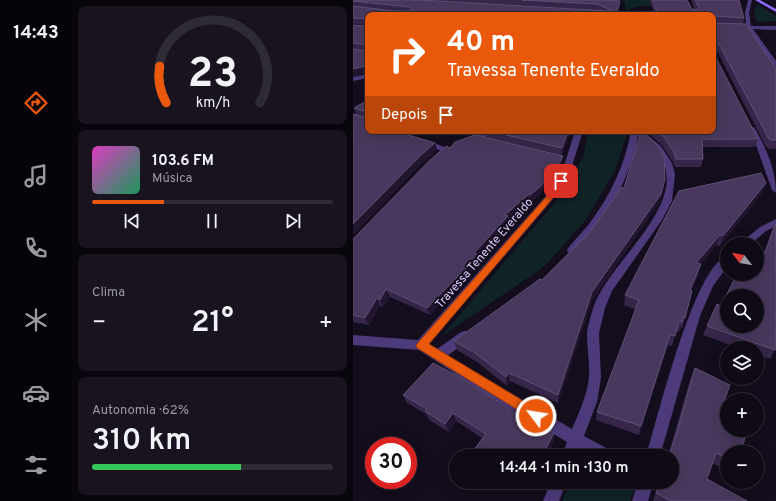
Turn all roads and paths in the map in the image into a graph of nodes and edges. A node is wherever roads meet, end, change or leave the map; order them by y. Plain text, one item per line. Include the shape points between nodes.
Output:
1 (750, 0) edge
2 (757, 0) edge
3 (774, 10) edge
4 (742, 26) edge
5 (749, 27) junction
6 (776, 28) edge
7 (776, 66) edge
8 (365, 77) edge
9 (353, 79) edge
10 (746, 118) edge
11 (487, 134) edge
12 (578, 134) edge
13 (635, 134) edge
14 (640, 134) edge
15 (415, 139) edge
16 (476, 139) junction
17 (489, 142) edge
18 (451, 147) junction
19 (436, 158) edge
20 (776, 190) edge
21 (776, 222) edge
22 (754, 237) edge
23 (565, 258) edge
24 (720, 268) edge
25 (474, 328) edge
26 (353, 340) edge
27 (421, 345) junction
28 (437, 356) junction
29 (576, 440) junction
30 (572, 449) edge
31 (593, 449) edge
32 (655, 449) edge
33 (556, 489) edge
34 (644, 489) edge
35 (551, 501) edge
36 (640, 501) edge

1 - 5 street via 747,13
2 - 3 main road
4 - 5 street
5 - 6 street
5 - 7 street
8 - 9 street
10 - 20 street via 760,145
11 - 16 street
12 - 27 street, Travessa Tenente Everaldo via 566,159 566,172 557,190
13 - 23 street via 623,175 599,217
14 - 29 street via 658,148 668,163 671,174 668,202 607,290 599,308 593,333 595,378 590,402
15 - 18 street
16 - 17 street
16 - 18 street
18 - 19 street
21 - 22 street
24 - 32 street via 705,292 688,335
25 - 28 street
26 - 27 street
27 - 28 street
28 - 29 street
29 - 30 street
29 - 31 street
33 - 35 street
34 - 36 street

